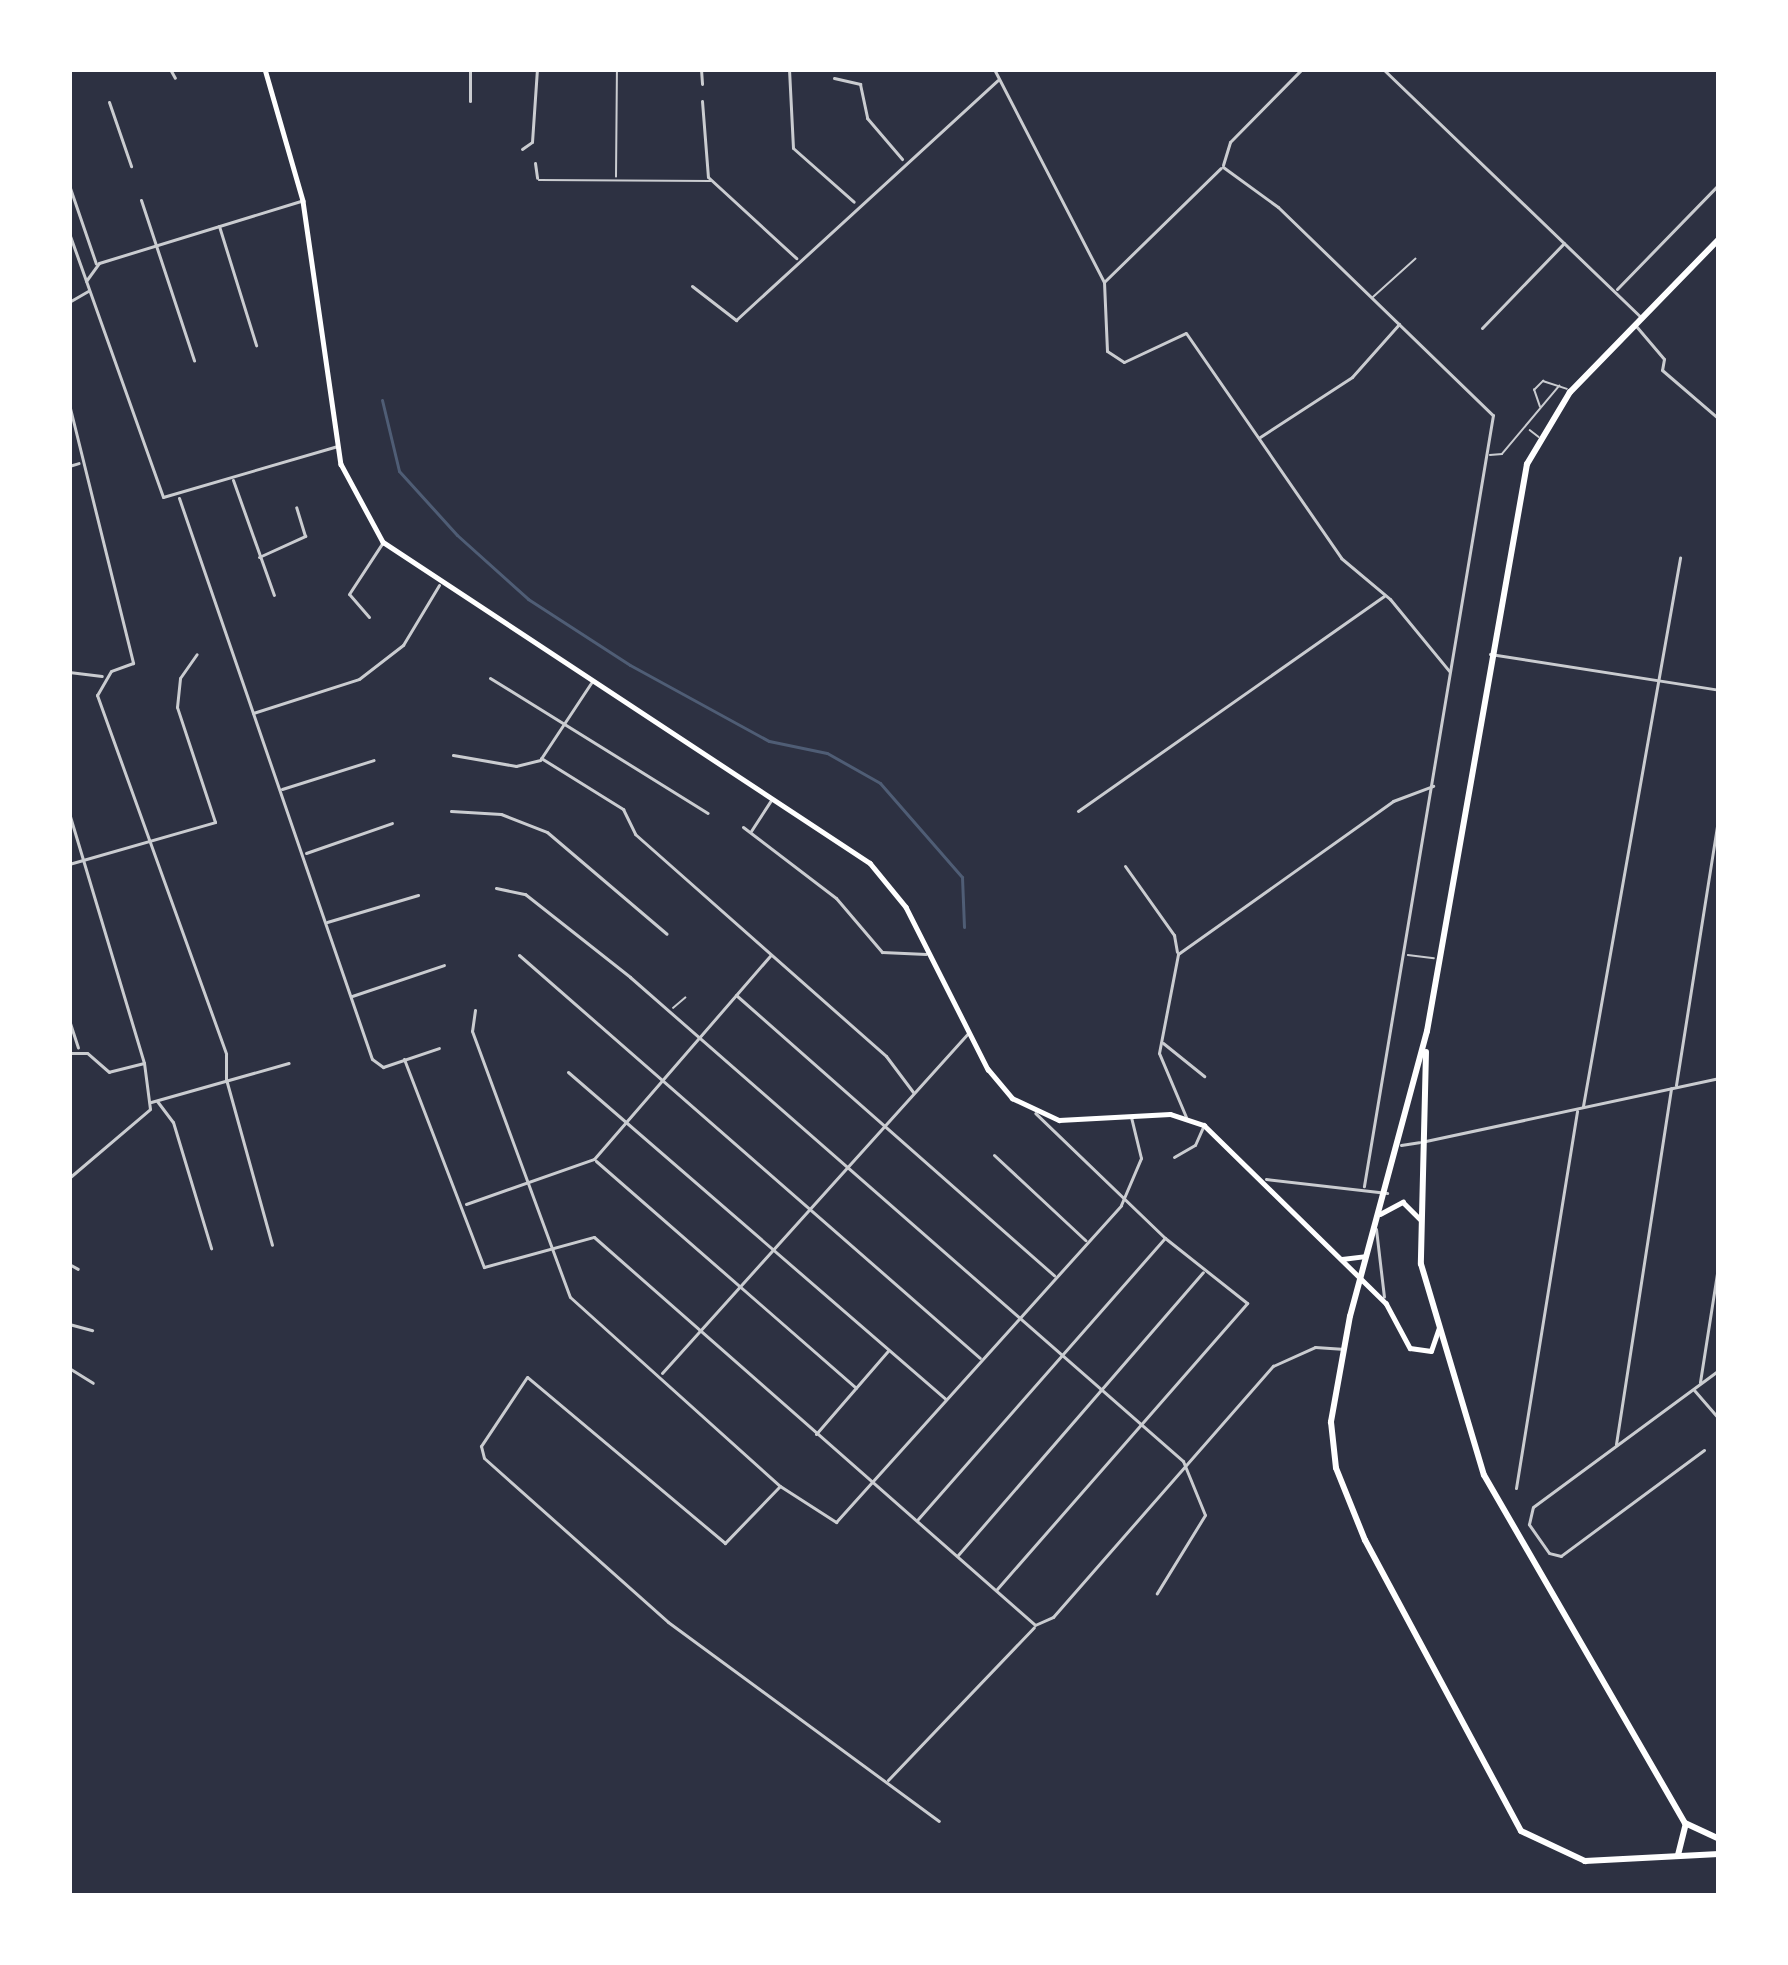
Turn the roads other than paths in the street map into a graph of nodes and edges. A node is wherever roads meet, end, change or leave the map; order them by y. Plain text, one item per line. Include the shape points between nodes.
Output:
1 (170, 69) edge
2 (265, 69) edge
3 (470, 69) edge
4 (537, 69) edge
5 (617, 69) edge
6 (701, 69) edge
7 (789, 69) edge
8 (994, 69) edge
9 (1301, 69) edge
10 (1383, 69) edge
11 (175, 78) dead end
12 (834, 78) dead end
13 (1000, 80) junction
14 (702, 84) dead end
15 (470, 101) dead end
16 (702, 101) dead end
17 (110, 102) dead end
18 (522, 149) dead end
19 (904, 160) junction
20 (535, 163) dead end
21 (131, 166) dead end
22 (1223, 167) junction
23 (537, 178) joint
24 (616, 181) junction
25 (711, 181) junction
26 (1719, 184) edge
27 (69, 185) edge
28 (141, 200) dead end
29 (303, 201) junction
30 (856, 202) junction
31 (217, 223) junction
32 (69, 232) edge
33 (1719, 239) edge
34 (157, 242) junction
35 (1564, 243) junction
36 (797, 259) junction
37 (1415, 259) dead end
38 (96, 266) junction
39 (86, 280) junction
40 (1104, 282) junction
41 (692, 286) dead end
42 (89, 291) junction
43 (1616, 291) junction
44 (1373, 297) junction
45 (69, 302) edge
46 (1642, 318) junction
47 (1400, 323) junction
48 (1635, 325) junction
49 (1482, 328) dead end
50 (256, 345) dead end
51 (194, 360) dead end
52 (1559, 386) junction
53 (1570, 392) junction
54 (69, 404) edge
55 (1540, 408) junction
56 (1719, 419) edge
57 (1529, 426) junction
58 (1260, 437) junction
59 (1539, 437) junction
60 (338, 446) junction
61 (1490, 455) junction
62 (81, 463) junction
63 (69, 466) edge
64 (233, 480) junction
65 (179, 498) junction
66 (296, 507) dead end
67 (383, 542) junction
68 (260, 557) junction
69 (1680, 558) dead end
70 (439, 585) junction
71 (274, 595) dead end
72 (1385, 595) junction
73 (369, 617) dead end
74 (197, 654) dead end
75 (1490, 654) junction
76 (69, 672) edge
77 (1453, 673) junction
78 (104, 677) junction
79 (490, 678) dead end
80 (1658, 680) junction
81 (591, 683) junction
82 (1719, 690) edge
83 (251, 714) junction
84 (563, 723) junction
85 (453, 755) dead end
86 (542, 758) junction
87 (374, 760) dead end
88 (1435, 786) junction
89 (280, 790) junction
90 (773, 798) junction
91 (451, 811) dead end
92 (1078, 811) dead end
93 (69, 813) edge
94 (708, 813) dead end
95 (1719, 814) edge
96 (392, 823) dead end
97 (743, 827) dead end
98 (751, 831) junction
99 (148, 843) junction
100 (304, 854) junction
101 (83, 860) junction
102 (69, 863) edge
103 (1125, 866) dead end
104 (496, 888) dead end
105 (418, 895) dead end
106 (326, 922) junction
107 (667, 934) dead end
108 (930, 953) junction
109 (1178, 954) junction
110 (519, 955) dead end
111 (772, 955) junction
112 (1408, 955) junction
113 (1438, 959) junction
114 (444, 965) dead end
115 (736, 995) junction
116 (350, 997) junction
117 (680, 999) dead end
118 (475, 1010) dead end
119 (670, 1011) junction
120 (69, 1020) edge
121 (1427, 1030) junction
122 (969, 1032) junction
123 (699, 1037) junction
124 (1161, 1042) junction
125 (439, 1048) dead end
126 (79, 1050) junction
127 (69, 1053) edge
128 (404, 1059) junction
129 (289, 1063) dead end
130 (144, 1064) junction
131 (568, 1072) dead end
132 (1204, 1076) dead end
133 (661, 1078) junction
134 (1719, 1078) edge
135 (226, 1079) junction
136 (1673, 1087) junction
137 (913, 1092) junction
138 (154, 1102) junction
139 (1580, 1108) junction
140 (1035, 1113) junction
141 (1130, 1115) junction
142 (1186, 1117) junction
143 (626, 1121) junction
144 (882, 1125) junction
145 (1204, 1125) junction
146 (1420, 1142) junction
147 (1401, 1145) junction
148 (994, 1155) dead end
149 (1174, 1157) dead end
150 (594, 1159) junction
151 (847, 1168) junction
152 (69, 1178) edge
153 (1266, 1179) junction
154 (531, 1184) junction
155 (1364, 1186) junction
156 (1387, 1193) junction
157 (1124, 1201) junction
158 (465, 1205) junction
159 (810, 1210) junction
160 (1380, 1214) junction
161 (1420, 1219) junction
162 (1376, 1228) junction
163 (1165, 1238) junction
164 (1088, 1242) junction
165 (272, 1245) dead end
166 (552, 1245) junction
167 (211, 1248) dead end
168 (775, 1248) junction
169 (1369, 1252) junction
170 (1342, 1259) junction
171 (1719, 1260) edge
172 (69, 1264) edge
173 (78, 1269) dead end
174 (1205, 1270) junction
175 (1056, 1276) junction
176 (1360, 1284) junction
177 (740, 1287) junction
178 (1386, 1303) junction
179 (1018, 1318) junction
180 (69, 1324) edge
181 (1439, 1328) junction
182 (92, 1330) dead end
183 (702, 1333) junction
184 (1342, 1349) junction
185 (890, 1350) junction
186 (1061, 1356) junction
187 (982, 1360) junction
188 (69, 1368) edge
189 (1719, 1370) edge
190 (658, 1374) junction
191 (93, 1383) dead end
192 (1700, 1383) junction
193 (856, 1388) junction
194 (1693, 1389) junction
195 (1102, 1391) junction
196 (946, 1400) junction
197 (1719, 1419) edge
198 (1142, 1425) junction
199 (816, 1434) junction
200 (1616, 1445) junction
201 (1704, 1450) dead end
202 (1184, 1461) junction
203 (873, 1484) junction
204 (780, 1486) junction
205 (1516, 1488) dead end
206 (916, 1521) junction
207 (957, 1557) junction
208 (996, 1591) junction
209 (1157, 1593) dead end
210 (1035, 1625) junction
211 (888, 1780) junction
212 (939, 1821) dead end
213 (1685, 1823) junction
214 (1719, 1839) edge
215 (1719, 1854) edge
216 (1675, 1857) junction

1 - 11 street
2 - 29 main road
3 - 15 street
4 - 18 street via 532,142
5 - 24 lane
6 - 14 street
7 - 30 street via 794,148 827,185
8 - 13 street
9 - 22 street via 1230,142
10 - 35 street
12 - 19 street via 860,84 867,118
13 - 19 street
13 - 40 street
16 - 25 street
17 - 21 street
19 - 30 street
20 - 23 street
22 - 40 street
22 - 44 street
23 - 24 lane
24 - 25 lane
25 - 36 street
26 - 43 street
27 - 38 street
28 - 34 street
29 - 31 street
29 - 60 main road
30 - 36 street
31 - 34 street
31 - 50 street
32 - 39 street
33 - 46 main road
34 - 38 street
34 - 51 street
35 - 43 street
35 - 49 street
36 - 41 street via 731,320
37 - 44 lane
38 - 39 street
39 - 42 street
40 - 58 street via 1113,357 1130,360 1184,332
42 - 45 street
42 - 65 street via 163,497
43 - 46 street
44 - 47 street
46 - 48 main road
47 - 58 street via 1352,376
47 - 61 street via 1488,406
48 - 53 main road
48 - 56 street via 1664,359 1662,370
52 - 53 lane
52 - 55 lane
52 - 55 lane via 1538,385
53 - 59 main road
54 - 62 street
55 - 57 lane
57 - 59 lane
57 - 61 lane via 1502,454
58 - 72 street via 1341,558
59 - 75 main road via 1520,490
60 - 64 street
60 - 67 main road via 356,503
61 - 77 street
62 - 63 street
62 - 78 street via 133,663
64 - 65 street
64 - 68 street
65 - 83 street
66 - 68 street via 305,536
67 - 70 main road
67 - 73 street via 349,594
68 - 71 street
69 - 80 street
70 - 81 main road
70 - 83 street via 403,644 359,679
72 - 77 street via 1438,665
72 - 92 street
74 - 99 street via 180,678 177,707 215,822
75 - 80 street
75 - 113 main road
76 - 78 street
77 - 88 street
78 - 99 street via 97,695
79 - 84 street
80 - 82 street
80 - 139 street
81 - 84 street
81 - 90 main road
83 - 89 street
84 - 86 street
84 - 94 street
85 - 86 street via 515,766
86 - 111 street via 623,809 635,834
87 - 89 street
88 - 109 street via 1394,801
88 - 112 street
89 - 100 street
90 - 98 street
90 - 108 main road via 870,863
91 - 107 street via 501,814 548,832
93 - 101 street
95 - 136 street
96 - 100 street
97 - 98 street
98 - 108 street via 836,898 882,952
99 - 101 street
99 - 135 street via 226,1054
100 - 106 street
101 - 102 street
101 - 130 street
103 - 109 street via 1174,935
104 - 119 street via 525,894
105 - 106 street
106 - 116 street
108 - 122 main road
109 - 124 street
110 - 133 street
111 - 115 street
111 - 137 street via 886,1056
112 - 113 lane
112 - 155 street
113 - 121 main road
114 - 116 street
115 - 123 street
115 - 144 street
116 - 128 street via 376,1066
117 - 119 lane
118 - 154 street via 472,1031
119 - 123 street
120 - 126 street
121 - 146 main road
121 - 147 main road
122 - 137 street
122 - 140 main road via 998,1085
123 - 133 street
123 - 151 street
124 - 132 street
124 - 142 street via 1163,1077
125 - 128 street
126 - 127 street
126 - 130 street via 109,1072
128 - 158 street
129 - 135 street
130 - 138 street
131 - 143 street
133 - 143 street
133 - 159 street
134 - 136 street
135 - 138 street
135 - 165 street
136 - 139 street
136 - 200 street
137 - 144 street
138 - 152 street
138 - 167 street via 173,1122
139 - 146 street
139 - 205 street
140 - 141 main road via 1066,1120
140 - 157 street
141 - 142 main road
141 - 157 street via 1141,1158
142 - 145 main road
143 - 150 street
143 - 168 street
144 - 151 street
144 - 175 street
145 - 149 street via 1195,1145
145 - 153 main road
146 - 147 street
146 - 161 main road
147 - 156 main road
148 - 164 street
150 - 154 street
150 - 177 street
151 - 159 street
151 - 179 street
153 - 155 street
153 - 170 main road
154 - 158 street
154 - 166 street
155 - 156 street
156 - 160 main road
157 - 163 street
157 - 164 street
158 - 166 street via 484,1267
159 - 168 street
159 - 187 street
160 - 161 main road via 1400,1202
160 - 162 main road
161 - 181 main road via 1421,1264
162 - 169 main road
162 - 178 street
163 - 174 street
163 - 186 street
164 - 175 street
166 - 183 street via 594,1238
166 - 190 street via 572,1300
168 - 177 street
168 - 185 street
169 - 170 main road
169 - 176 main road
170 - 176 main road
171 - 192 street
172 - 173 street
174 - 195 street
174 - 198 street via 1247,1303
175 - 179 street
176 - 178 main road
176 - 184 main road
177 - 183 street
177 - 193 street
178 - 181 main road via 1416,1352 1436,1348
179 - 186 street
179 - 187 street
180 - 182 street
181 - 213 main road via 1484,1475
183 - 190 street
183 - 199 street
184 - 202 street via 1316,1347 1273,1366
184 - 216 main road via 1331,1422 1342,1488 1521,1831 1586,1862
185 - 193 street
185 - 196 street
186 - 195 street
186 - 206 street
187 - 196 street
188 - 191 street
189 - 192 street
190 - 204 street
192 - 194 street
193 - 199 street
194 - 197 street
194 - 200 street
195 - 198 street
195 - 207 street
196 - 203 street
198 - 202 street
198 - 208 street
199 - 203 street
200 - 201 street via 1527,1516 1549,1553 1561,1556
202 - 209 street via 1203,1525
202 - 210 street via 1053,1617
203 - 204 street via 836,1522
203 - 206 street
204 - 211 street via 725,1543 527,1377 481,1451 668,1622
206 - 207 street
207 - 208 street
208 - 210 street
210 - 211 street
211 - 212 street
213 - 214 main road
213 - 216 main road via 1686,1846
215 - 216 main road

